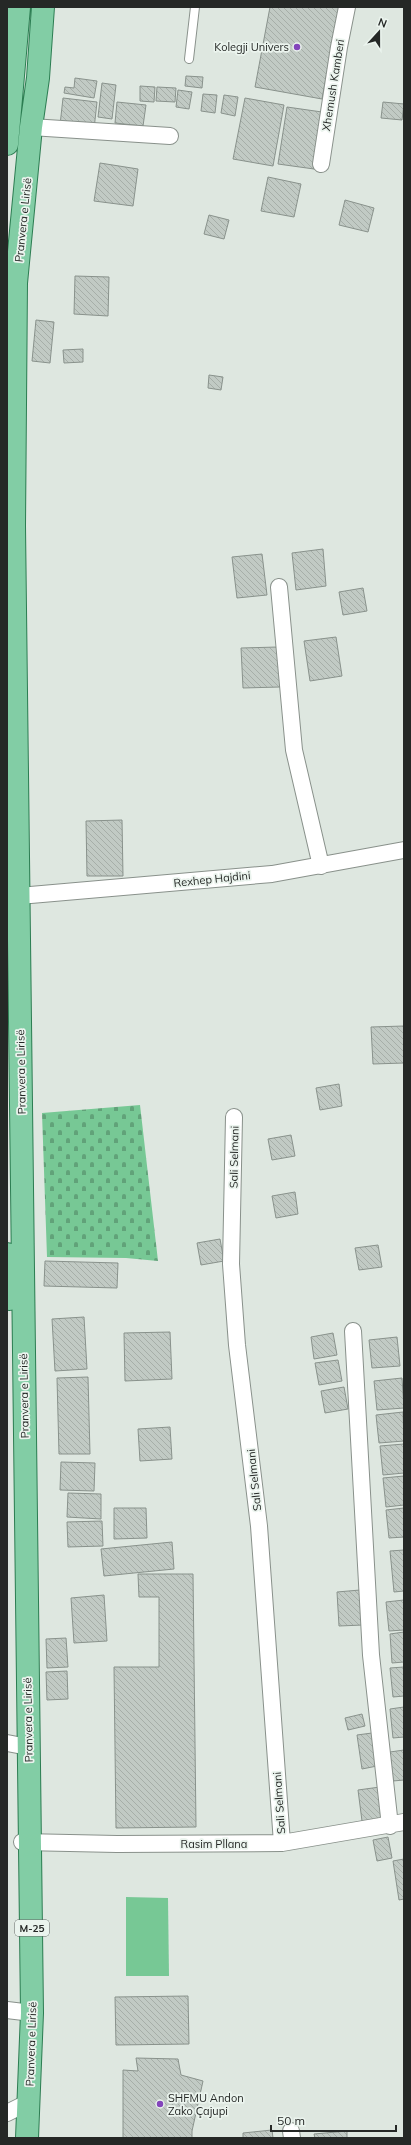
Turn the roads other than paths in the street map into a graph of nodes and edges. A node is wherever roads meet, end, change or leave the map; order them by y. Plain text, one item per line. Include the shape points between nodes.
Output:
1 (19, 7) edge
2 (43, 7) edge
3 (195, 7) edge
4 (347, 7) edge
5 (189, 59) dead end
6 (10, 67) edge
7 (31, 128) junction
8 (170, 136) dead end
9 (7, 144) edge
10 (321, 164) dead end
11 (279, 587) dead end
12 (404, 850) edge
13 (321, 866) junction
14 (19, 896) junction
15 (234, 1117) dead end
16 (7, 1254) edge
17 (353, 1331) dead end
18 (18, 1745) edge
19 (397, 1824) edge
20 (27, 1842) junction
21 (282, 1843) junction
22 (21, 2012) edge
23 (19, 2109) edge
24 (18, 2138) edge
25 (27, 2138) edge

1 - 6 main road
2 - 7 main road, Pranvera e Lirisë / M-25 via 38,78
3 - 5 lane
4 - 10 street, Xhemush Kamberi via 338,47
6 - 9 main road
7 - 8 street
7 - 14 main road, Pranvera e Lirisë / M-25 via 16,283 14,526
11 - 13 street via 294,750
12 - 13 street, Rexhep Hajdini
13 - 14 street, Rexhep Hajdini via 272,874
14 - 18 main road, Pranvera e Lirisë / M-25
15 - 21 street, Sali Selmani via 231,1264 237,1345 259,1526
16 - 18 main road, Pranvera e Lirisë
17 - 19 street via 371,1655
18 - 20 main road, Pranvera e Lirisë / M-25
19 - 21 street, Rasim Pllana
20 - 21 street, Rasim Pllana
20 - 22 main road, Pranvera e Lirisë / M-25
22 - 23 main road, Pranvera e Lirisë / M-25
23 - 24 main road, Pranvera e Lirisë / M-25
23 - 25 main road, Pranvera e Lirisë / M-25

